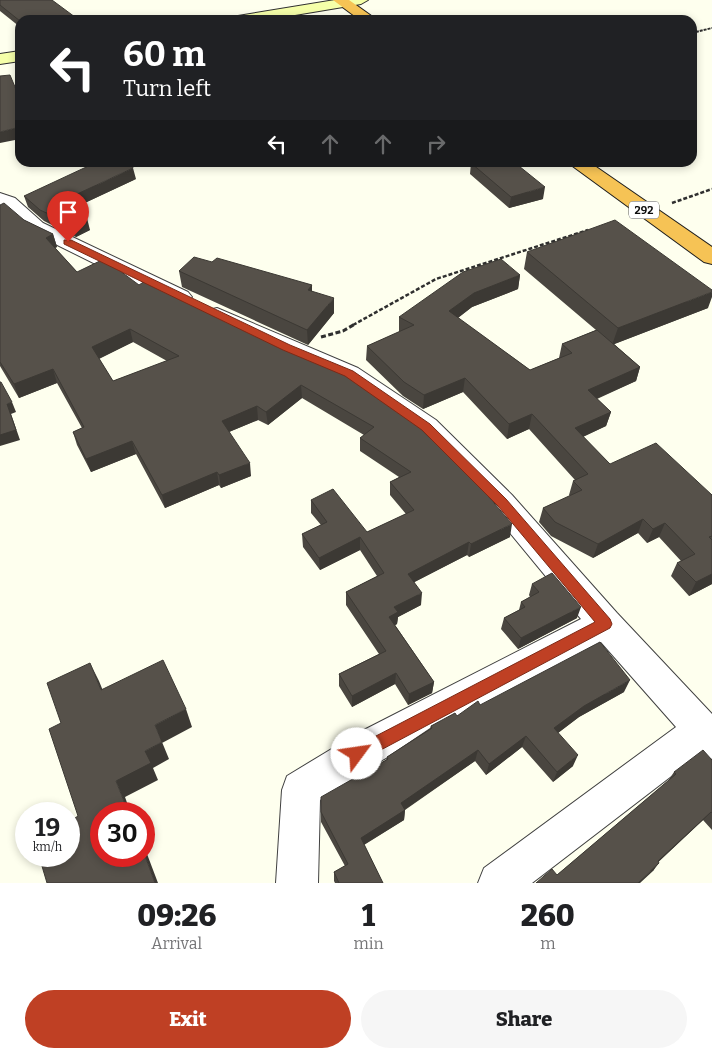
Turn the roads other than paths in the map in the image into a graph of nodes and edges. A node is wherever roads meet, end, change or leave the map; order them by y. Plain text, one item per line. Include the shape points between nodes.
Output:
1 (360, 0) edge
2 (342, 1) edge
3 (265, 15) edge
4 (363, 15) edge
5 (15, 57) edge
6 (0, 59) edge
7 (583, 167) edge
8 (0, 199) edge
9 (712, 257) edge
10 (605, 624) junction
11 (707, 736) edge
12 (297, 883) edge
13 (499, 883) edge

1 - 2 street
2 - 3 street
2 - 4 highway
5 - 6 street
7 - 9 highway, 292
8 - 10 street via 36,226 123,270 286,348 349,374 426,427 502,503
10 - 11 street
10 - 12 street via 371,746 301,790
11 - 13 street

